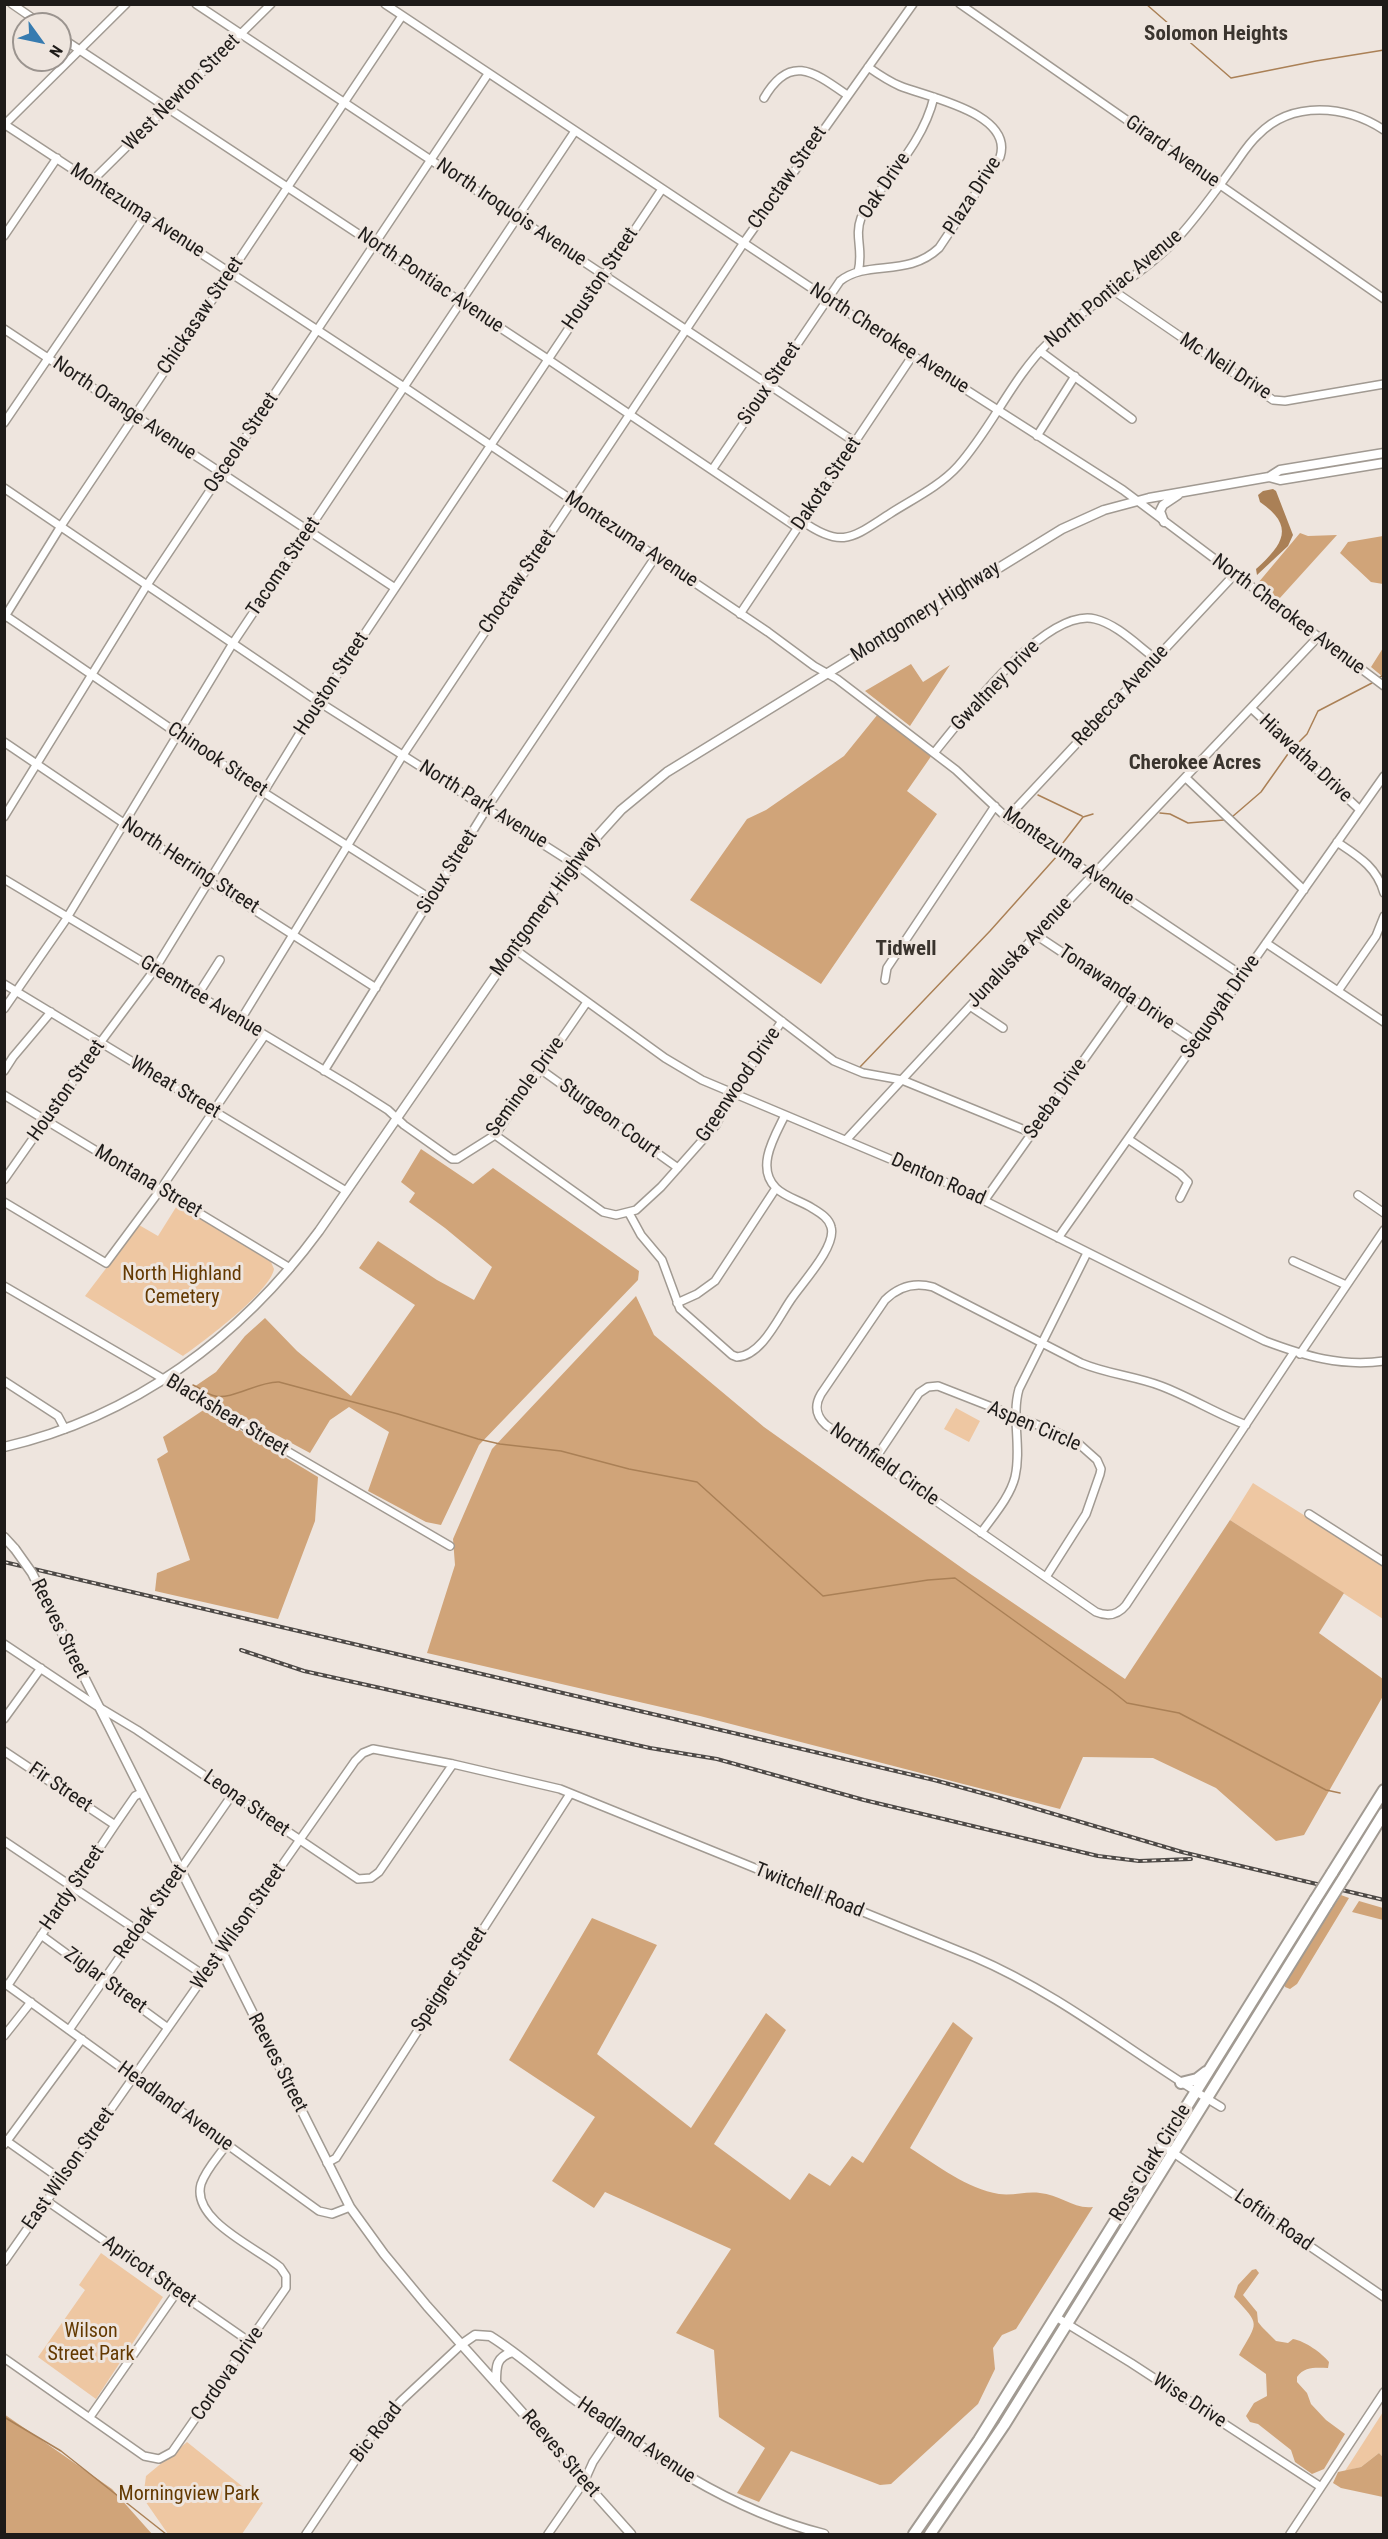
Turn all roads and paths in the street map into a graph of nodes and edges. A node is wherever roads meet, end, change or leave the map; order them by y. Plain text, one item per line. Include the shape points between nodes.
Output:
1 (126, 4) edge
2 (196, 4) edge
3 (271, 4) edge
4 (385, 4) edge
5 (912, 4) edge
6 (960, 4) edge
7 (402, 16) junction
8 (241, 34) junction
9 (72, 45) edge
10 (80, 50) junction
11 (868, 67) junction
12 (488, 74) junction
13 (847, 95) junction
14 (934, 97) junction
15 (764, 98) dead end
16 (344, 102) junction
17 (167, 107) junction
18 (5, 124) edge
19 (1383, 130) edge
20 (575, 131) junction
21 (57, 158) junction
22 (431, 159) junction
23 (92, 181) junction
24 (1220, 185) junction
25 (288, 187) junction
26 (662, 189) junction
27 (145, 216) junction
28 (518, 216) junction
29 (4, 236) edge
30 (744, 243) junction
31 (375, 244) junction
32 (230, 272) junction
33 (858, 272) junction
34 (604, 274) junction
35 (1114, 291) junction
36 (828, 299) junction
37 (1383, 299) edge
38 (461, 302) junction
39 (4, 329) edge
40 (317, 330) junction
41 (687, 330) junction
42 (1040, 351) junction
43 (913, 355) junction
44 (48, 358) junction
45 (548, 359) junction
46 (1075, 376) junction
47 (1383, 384) edge
48 (769, 385) junction
49 (404, 387) junction
50 (997, 410) junction
51 (630, 414) junction
52 (135, 416) junction
53 (1132, 419) dead end
54 (4, 423) edge
55 (1037, 436) junction
56 (855, 442) junction
57 (490, 445) junction
58 (1383, 453) edge
59 (1383, 463) edge
60 (712, 470) junction
61 (221, 474) junction
62 (1269, 477) junction
63 (4, 488) edge
64 (1183, 491) junction
65 (573, 501) junction
66 (1136, 501) junction
67 (1164, 522) junction
68 (800, 524) junction
69 (61, 526) junction
70 (308, 531) junction
71 (656, 556) junction
72 (1234, 575) junction
73 (147, 585) junction
74 (395, 588) junction
75 (740, 614) junction
76 (5, 617) edge
77 (1318, 637) junction
78 (233, 643) junction
79 (1156, 659) junction
80 (826, 673) junction
81 (91, 675) junction
82 (1383, 686) edge
83 (319, 702) junction
84 (1251, 708) junction
85 (177, 734) junction
86 (4, 742) edge
87 (934, 753) junction
88 (403, 755) junction
89 (37, 765) junction
90 (1186, 778) junction
91 (1383, 778) edge
92 (263, 792) junction
93 (996, 806) junction
94 (487, 808) junction
95 (1360, 810) junction
96 (4, 817) edge
97 (1007, 818) junction
98 (123, 822) junction
99 (1337, 842) junction
100 (348, 846) junction
101 (573, 863) junction
102 (1093, 876) junction
103 (5, 880) edge
104 (209, 881) junction
105 (1304, 890) junction
106 (1383, 893) edge
107 (431, 899) junction
108 (1383, 916) edge
109 (67, 917) junction
110 (293, 934) junction
111 (1036, 935) junction
112 (1266, 943) junction
113 (513, 948) junction
114 (220, 960) dead end
115 (155, 969) junction
116 (1243, 976) junction
117 (885, 980) dead end
118 (4, 984) edge
119 (376, 988) junction
120 (1338, 991) junction
121 (17, 992) junction
122 (198, 996) junction
123 (1129, 996) junction
124 (587, 1002) junction
125 (970, 1006) junction
126 (4, 1009) edge
127 (51, 1012) junction
128 (240, 1021) junction
129 (782, 1021) junction
130 (1383, 1022) edge
131 (1003, 1028) dead end
132 (265, 1035) junction
133 (1197, 1042) junction
134 (100, 1043) junction
135 (540, 1069) junction
136 (4, 1071) edge
137 (324, 1071) junction
138 (902, 1080) junction
139 (732, 1094) junction
140 (4, 1095) edge
141 (213, 1110) junction
142 (785, 1115) junction
143 (396, 1118) junction
144 (47, 1121) junction
145 (1032, 1133) junction
146 (495, 1136) junction
147 (1128, 1139) junction
148 (846, 1140) junction
149 (678, 1168) junction
150 (4, 1180) edge
151 (776, 1188) junction
152 (160, 1189) junction
153 (346, 1191) junction
154 (1358, 1195) dead end
155 (1180, 1198) dead end
156 (984, 1201) junction
157 (4, 1202) edge
158 (629, 1213) junction
159 (1383, 1213) edge
160 (1383, 1230) edge
161 (1058, 1238) junction
162 (1087, 1253) junction
163 (1293, 1261) dead end
164 (290, 1268) junction
165 (1346, 1285) junction
166 (4, 1286) edge
167 (677, 1303) junction
168 (1041, 1343) junction
169 (1297, 1353) junction
170 (1383, 1360) edge
171 (165, 1380) junction
172 (4, 1381) edge
173 (1016, 1418) junction
174 (1246, 1425) junction
175 (65, 1429) junction
176 (4, 1447) edge
177 (875, 1459) junction
178 (1309, 1514) dead end
179 (981, 1533) junction
180 (4, 1537) edge
181 (450, 1546) dead end
182 (1383, 1562) edge
183 (1046, 1577) junction
184 (4, 1644) edge
185 (41, 1668) junction
186 (97, 1706) junction
187 (4, 1719) edge
188 (4, 1751) edge
189 (367, 1751) joint
190 (453, 1764) junction
191 (1383, 1790) edge
192 (141, 1793) junction
193 (570, 1794) junction
194 (232, 1795) junction
195 (1383, 1813) edge
196 (115, 1825) junction
197 (4, 1841) edge
198 (300, 1842) junction
199 (180, 1871) junction
200 (73, 1887) junction
201 (137, 1931) junction
202 (41, 1935) junction
203 (221, 1952) junction
204 (205, 1976) junction
205 (104, 1980) junction
206 (6, 1984) edge
207 (31, 2002) junction
208 (168, 2028) junction
209 (69, 2030) junction
210 (4, 2036) edge
211 (82, 2039) junction
212 (1209, 2070) junction
213 (133, 2077) junction
214 (1181, 2083) junction
215 (1195, 2092) junction
216 (1206, 2098) junction
217 (1221, 2107) dead end
218 (5, 2142) edge
219 (227, 2144) junction
220 (1162, 2145) junction
221 (1173, 2152) junction
222 (327, 2163) junction
223 (62, 2180) junction
224 (48, 2201) junction
225 (350, 2207) junction
226 (4, 2262) edge
227 (177, 2292) junction
228 (1383, 2297) edge
229 (1056, 2317) junction
230 (1066, 2324) junction
231 (250, 2342) junction
232 (462, 2344) junction
233 (513, 2352) junction
234 (4, 2358) edge
235 (496, 2382) junction
236 (1383, 2392) edge
237 (90, 2417) junction
238 (616, 2428) junction
239 (584, 2482) junction
240 (1321, 2487) junction
241 (934, 2532) edge
242 (306, 2535) edge
243 (548, 2535) edge
244 (631, 2535) edge
245 (824, 2535) edge
246 (914, 2535) edge
247 (1290, 2535) edge

1 - 10 street
2 - 8 street, North Iroquois Avenue
3 - 8 street, West Newton Street
4 - 7 street, North Cherokee Avenue
5 - 11 street, Choctaw Street
6 - 24 street, Girard Avenue
7 - 12 street, North Cherokee Avenue
7 - 16 street, Chickasaw Street
8 - 16 street, North Iroquois Avenue
8 - 17 street, West Newton Street
9 - 10 street, North Pontiac Avenue
10 - 17 street, North Pontiac Avenue
10 - 18 street
11 - 13 street, Choctaw Street
11 - 14 street, Plaza Drive via 895,84
12 - 20 street, North Cherokee Avenue
12 - 22 street, Osceola Street
13 - 15 street via 813,73 797,70 775,82
13 - 30 street, Choctaw Street
14 - 33 street, Oak Drive via 919,136 861,218 857,230 862,256
14 - 33 street, Plaza Drive via 966,109 993,128 1000,138 1000,157 932,255 908,266
16 - 22 street, North Iroquois Avenue
16 - 25 street, Chickasaw Street
17 - 23 street, West Newton Street
17 - 25 street, North Pontiac Avenue
18 - 21 street, Montezuma Avenue
19 - 24 street, North Pontiac Avenue via 1362,118 1335,111 1290,115 1256,136
20 - 26 street, North Cherokee Avenue
20 - 28 street, Tacoma Street
21 - 23 street, Montezuma Avenue
21 - 29 street
22 - 28 street, North Iroquois Avenue
22 - 31 street, Osceola Street
23 - 27 street, Montezuma Avenue
24 - 35 street, North Pontiac Avenue via 1173,242
24 - 37 street, Girard Avenue
25 - 31 street, North Pontiac Avenue
25 - 32 street, Chickasaw Street
26 - 30 street, North Cherokee Avenue
26 - 34 street, Houston Street
27 - 32 street, Montezuma Avenue
27 - 44 street
28 - 34 street, North Iroquois Avenue
28 - 38 street, Tacoma Street
30 - 36 street, North Cherokee Avenue
30 - 41 street, Choctaw Street
31 - 38 street, North Pontiac Avenue
31 - 40 street, Osceola Street
32 - 40 street, Montezuma Avenue
32 - 52 street, Chickasaw Street
33 - 36 street via 840,281
34 - 41 street, North Iroquois Avenue
34 - 45 street, Houston Street
35 - 42 street, North Pontiac Avenue
35 - 47 street, Mc Neil Drive via 1274,400
36 - 43 street, North Cherokee Avenue
36 - 48 street, Sioux Street
38 - 45 street, North Pontiac Avenue
38 - 49 street, Tacoma Street
39 - 44 street, North Orange Avenue
40 - 49 street, Montezuma Avenue
40 - 61 street, Osceola Street
41 - 48 street, North Iroquois Avenue
41 - 51 street, Choctaw Street
42 - 46 street
42 - 50 street, North Pontiac Avenue
43 - 50 street, North Cherokee Avenue
43 - 56 street, Dakota Street
44 - 52 street, North Orange Avenue
44 - 54 street
45 - 51 street, North Pontiac Avenue
45 - 57 street, Houston Street
46 - 53 street
46 - 55 street
48 - 56 street, North Iroquois Avenue
48 - 60 street, Sioux Street
49 - 57 street, Montezuma Avenue
49 - 70 street, Tacoma Street
50 - 55 street, North Cherokee Avenue
50 - 68 street, North Pontiac Avenue via 953,471 858,533 846,538 830,537
51 - 60 street, North Pontiac Avenue
51 - 65 street, Choctaw Street
52 - 61 street, North Orange Avenue
52 - 69 street, Chickasaw Street
55 - 66 street, North Cherokee Avenue
56 - 68 street, Dakota Street
57 - 65 street, Montezuma Avenue
57 - 74 street, Houston Street
58 - 62 main road, Montgomery Highway via 1280,470
59 - 62 main road, Montgomery Highway via 1280,480
60 - 68 street, North Pontiac Avenue
61 - 70 street, North Orange Avenue
61 - 73 street, Osceola Street
62 - 64 main road, Montgomery Highway
63 - 69 street, North Park Avenue
64 - 66 main road, Montgomery Highway
64 - 67 main road via 1163,505 1160,511
65 - 71 street, Montezuma Avenue
65 - 88 street, Choctaw Street
66 - 67 street, North Cherokee Avenue
66 - 80 main road, Montgomery Highway via 1093,514 1062,529
67 - 72 street, North Cherokee Avenue
68 - 75 street, Dakota Street
69 - 73 street, North Park Avenue
69 - 76 street, Chickasaw Street
70 - 74 street, North Orange Avenue
70 - 78 street, Tacoma Street
71 - 75 street, Montezuma Avenue
71 - 94 street, Sioux Street
72 - 77 street, North Cherokee Avenue
72 - 79 street, Rebecca Avenue
73 - 78 street, North Park Avenue
73 - 81 street, Osceola Street
74 - 83 street, Houston Street
75 - 80 street, Montezuma Avenue
76 - 81 street, Chinook Street
77 - 82 street, North Cherokee Avenue
77 - 84 street, Junaluska Avenue
78 - 83 street, North Park Avenue
78 - 85 street, Tacoma Street
79 - 87 street, Gwaltney Drive via 1102,621 1070,620 1017,658
79 - 97 street, Rebecca Avenue
80 - 87 street, Montezuma Avenue
80 - 101 main road, Montgomery Highway via 651,783 602,828
81 - 85 street, Chinook Street
81 - 89 street, Osceola Street
83 - 88 street, North Park Avenue
83 - 92 street, Houston Street
84 - 90 street, Junaluska Avenue
84 - 95 street, Hiawatha Drive
85 - 92 street, Chinook Street
85 - 98 street, Tacoma Street
86 - 89 street, North Herring Street
87 - 93 street, Montezuma Avenue
88 - 94 street, North Park Avenue
88 - 100 street, Choctaw Street
89 - 96 street, Osceola Street
89 - 98 street, North Herring Street
90 - 102 street, Junaluska Avenue
90 - 105 street
91 - 95 street, Sequoyah Drive
92 - 100 street, Chinook Street
92 - 104 street, Houston Street
93 - 97 street, Montezuma Avenue
93 - 117 street via 886,968
94 - 101 street, North Park Avenue
94 - 107 street, Sioux Street
95 - 99 street, Sequoyah Drive
97 - 102 street, Montezuma Avenue
98 - 104 street, North Herring Street
98 - 109 street, Tacoma Street
99 - 105 street, Sequoyah Drive
99 - 106 street via 1371,867
100 - 107 street, Chinook Street
100 - 110 street, Choctaw Street
101 - 113 main road, Montgomery Highway
101 - 129 street, North Park Avenue
102 - 111 street, Junaluska Avenue
102 - 116 street, Montezuma Avenue
103 - 109 street, Greentree Avenue
104 - 110 street, North Herring Street
104 - 115 street, Houston Street
105 - 112 street, Sequoyah Drive
107 - 119 street, Sioux Street
108 - 120 street via 1376,936
109 - 115 street, Greentree Avenue
109 - 121 street, Tacoma Street
110 - 119 street, North Herring Street
110 - 128 street, Choctaw Street
111 - 123 street, Tonawanda Drive
111 - 125 street, Junaluska Avenue
112 - 116 street, Sequoyah Drive
112 - 120 street
113 - 124 street, Denton Road
113 - 143 main road, Montgomery Highway
114 - 122 street
115 - 122 street, Greentree Avenue
115 - 134 street, Houston Street
116 - 133 street, Sequoyah Drive
118 - 121 street, Wheat Street
119 - 137 street, Sioux Street
120 - 130 street
121 - 126 street, Tacoma Street
121 - 127 street, Wheat Street
122 - 128 street, Greentree Avenue
123 - 133 street, Tonawanda Drive
123 - 145 street, Seeba Drive
124 - 135 street, Seminole Drive
124 - 139 street, Denton Road via 674,1064
125 - 131 street
125 - 138 street, Junaluska Avenue
127 - 134 street, Wheat Street
127 - 136 street
128 - 132 street, Greentree Avenue
129 - 138 street, North Park Avenue via 845,1067
129 - 139 street, Greenwood Drive
132 - 137 street, Greentree Avenue
132 - 141 street
133 - 147 street, Sequoyah Drive
134 - 141 street, Wheat Street
134 - 144 street, Houston Street
135 - 146 street, Seminole Drive
135 - 149 street, Sturgeon Court
137 - 143 street, Greentree Avenue
138 - 145 street, North Park Avenue
138 - 148 street, Junaluska Avenue
139 - 142 street, Denton Road
139 - 149 street, Greenwood Drive via 716,1125
140 - 144 street, Montana Street
141 - 152 street
141 - 153 street, Wheat Street
142 - 148 street, Denton Road
142 - 151 street via 767,1157 767,1171
143 - 146 street, Seminole Drive via 453,1160
143 - 153 main road, Montgomery Highway
144 - 150 street, Houston Street
144 - 152 street, Montana Street
145 - 156 street, Seeba Drive
146 - 158 street via 603,1212
147 - 155 street via 1188,1182
147 - 161 street, Sequoyah Drive
148 - 156 street, Denton Road
149 - 158 street, Greenwood Drive via 640,1207
151 - 167 street via 715,1281
151 - 167 street via 824,1216 832,1231 830,1242 809,1277 770,1333 751,1352 736,1357 689,1319
152 - 157 street via 106,1263
152 - 164 street, Montana Street
153 - 164 main road, Montgomery Highway
154 - 159 street
156 - 161 street, Denton Road
158 - 167 street via 662,1260
160 - 165 street, Northfield Circle
161 - 162 street, Denton Road
162 - 168 street
162 - 169 street, Denton Road via 1240,1330
163 - 165 street
164 - 171 main road, Montgomery Highway via 240,1322
165 - 169 street, Northfield Circle
166 - 171 street, Blackshear Street
168 - 173 street via 1019,1389
168 - 174 street, Northfield Circle via 1100,1370 1164,1387
168 - 177 street, Northfield Circle via 933,1287 914,1285 894,1292 817,1404 824,1423
169 - 170 street, Denton Road via 1335,1362
169 - 174 street, Northfield Circle
171 - 175 main road, Montgomery Highway
171 - 181 street, Blackshear Street
172 - 175 street via 58,1416
173 - 177 street, Aspen Circle via 944,1387 928,1387 919,1393
173 - 179 street via 1015,1479
173 - 183 street, Aspen Circle via 1079,1444 1101,1468 1083,1521
174 - 183 street, Northfield Circle via 1121,1610 1109,1615 1099,1613
175 - 176 main road, Montgomery Highway
177 - 179 street, Northfield Circle
178 - 182 street
179 - 183 street, Northfield Circle
180 - 186 main road, Reeves Street, bridge via 32,1573
184 - 185 street, Leona Street
185 - 186 street, Leona Street
185 - 187 street
186 - 192 main road, Reeves Street
186 - 194 street, Leona Street
188 - 196 street, Fir Street
189 - 190 street, Twitchell Road via 385,1750
189 - 198 street, West Wilson Street via 355,1761
190 - 193 street, Twitchell Road
190 - 198 street, Leona Street via 374,1877 355,1878
191 - 212 highway, Ross Clark Circle, bridge
192 - 196 street, Hardy Street
192 - 199 main road, Reeves Street
193 - 214 street, Twitchell Road via 1017,1976
193 - 222 street, Speigner Street via 336,2158
194 - 198 street, Leona Street
194 - 199 street, Redoak Street
195 - 216 highway, Ross Clark Circle, bridge
196 - 200 street, Hardy Street
197 - 200 street
198 - 203 street, West Wilson Street
199 - 201 street, Redoak Street
199 - 203 main road, Reeves Street
200 - 201 street
200 - 202 street, Hardy Street
201 - 204 street
201 - 205 street, Redoak Street
202 - 205 street, Ziglar Street
202 - 206 street, Hardy Street
203 - 204 street, West Wilson Street
203 - 222 main road, Reeves Street
204 - 208 street, West Wilson Street
205 - 208 street, Ziglar Street
205 - 209 street, Redoak Street
206 - 207 street, Headland Avenue
207 - 209 street, Headland Avenue
207 - 210 street
208 - 213 street, West Wilson Street
209 - 211 street, Headland Avenue
211 - 213 street, Headland Avenue
211 - 218 street
212 - 214 highway via 1197,2079
212 - 215 highway, Ross Clark Circle
213 - 219 street, Headland Avenue
213 - 223 street, East Wilson Street
214 - 215 street, Twitchell Road
215 - 216 street, Twitchell Road
215 - 220 highway, Ross Clark Circle
216 - 217 street, Twitchell Road
216 - 221 highway, Ross Clark Circle
218 - 223 street
219 - 225 street, Headland Avenue via 319,2211 332,2214
219 - 231 street, Cordova Drive via 202,2180 200,2195 204,2208 212,2219 280,2267 287,2280 283,2296
220 - 221 street, Loftin Road
220 - 229 highway, Ross Clark Circle
221 - 228 street, Loftin Road
221 - 230 highway, Ross Clark Circle
222 - 225 main road, Reeves Street
223 - 224 street, East Wilson Street
224 - 226 street, East Wilson Street
224 - 227 street, Apricot Street
225 - 232 main road, Reeves Street via 384,2254
227 - 231 street, Apricot Street
227 - 237 street
229 - 230 street, Wise Drive
229 - 246 highway, Ross Clark Circle
230 - 240 street, Wise Drive
230 - 241 highway, Ross Clark Circle
231 - 237 street, Cordova Drive via 166,2457 144,2456
232 - 233 main road, Headland Avenue via 471,2337 486,2335
232 - 235 main road, Reeves Street
232 - 242 street, Bic Road via 379,2425
233 - 235 main road via 497,2362
233 - 238 main road, Headland Avenue
234 - 237 street, Cordova Drive
235 - 239 main road, Reeves Street
236 - 240 street
238 - 239 street
238 - 245 main road, Headland Avenue via 683,2475 718,2494 769,2517
239 - 243 street
239 - 244 main road, Reeves Street
240 - 247 street

